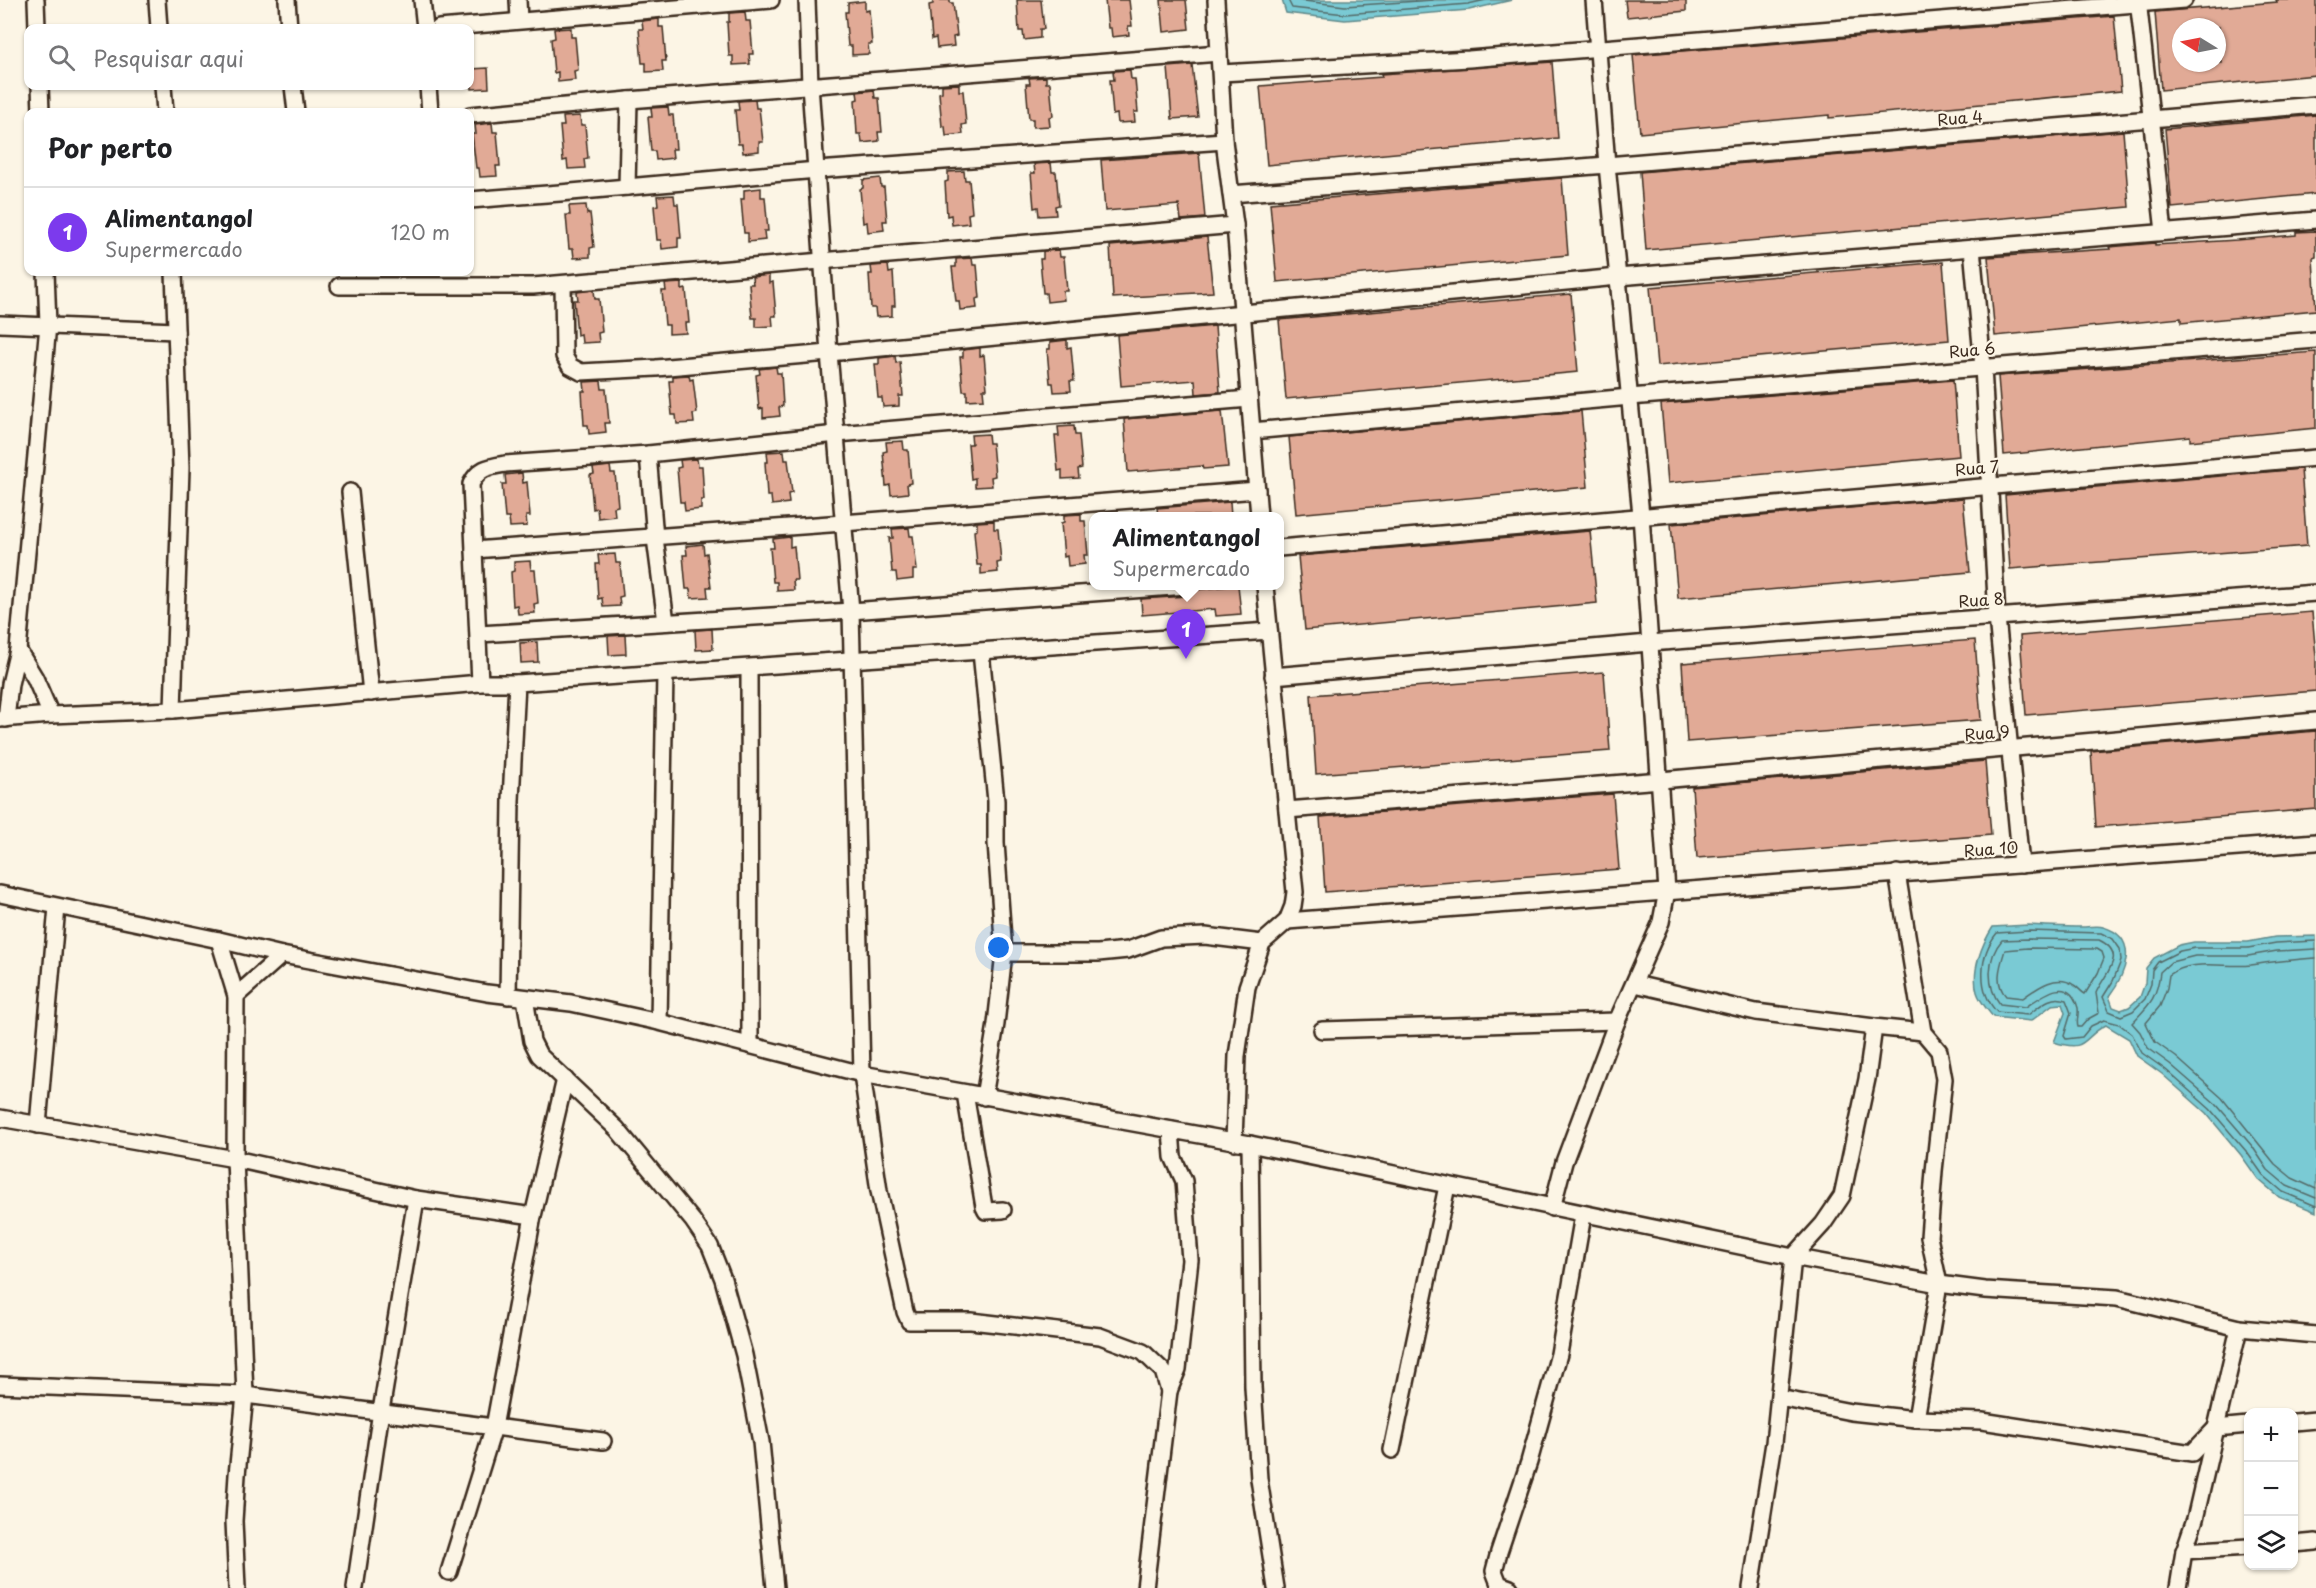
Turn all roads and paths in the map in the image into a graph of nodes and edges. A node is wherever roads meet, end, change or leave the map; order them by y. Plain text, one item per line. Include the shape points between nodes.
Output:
1 (36, 0) edge
2 (157, 0) edge
3 (287, 0) edge
4 (422, 0) edge
5 (518, 0) edge
6 (771, 0) edge
7 (807, 0) edge
8 (1216, 0) edge
9 (1594, 0) edge
10 (2184, 0) edge
11 (2138, 2) edge
12 (519, 20) junction
13 (37, 24) edge
14 (159, 24) edge
15 (289, 24) edge
16 (425, 24) edge
17 (474, 24) edge
18 (1599, 48) junction
19 (1219, 54) junction
20 (1221, 73) junction
21 (810, 85) junction
22 (39, 90) edge
23 (163, 90) edge
24 (293, 90) edge
25 (428, 90) edge
26 (629, 100) junction
27 (2316, 105) edge
28 (40, 108) edge
29 (165, 108) edge
30 (296, 108) edge
31 (430, 108) edge
32 (474, 115) edge
33 (2152, 120) junction
34 (1224, 141) junction
35 (1607, 165) junction
36 (817, 170) junction
37 (627, 187) junction
38 (1231, 194) junction
39 (474, 200) edge
40 (2316, 220) edge
41 (1235, 225) junction
42 (2164, 232) junction
43 (1972, 248) junction
44 (823, 260) junction
45 (46, 276) edge
46 (174, 276) edge
47 (1618, 277) junction
48 (563, 284) junction
49 (339, 286) dead end
50 (1241, 313) junction
51 (0, 324) edge
52 (48, 325) junction
53 (176, 331) junction
54 (2316, 340) edge
55 (829, 353) junction
56 (1983, 367) junction
57 (1630, 397) junction
58 (1249, 399) junction
59 (1252, 431) junction
60 (837, 434) junction
61 (648, 454) junction
62 (2316, 458) edge
63 (1991, 485) junction
64 (1257, 490) junction
65 (350, 492) dead end
66 (1259, 512) edge
67 (1641, 515) junction
68 (843, 524) junction
69 (655, 538) junction
70 (1284, 548) edge
71 (474, 550) junction
72 (1122, 590) edge
73 (1265, 590) edge
74 (2316, 593) edge
75 (851, 611) junction
76 (1997, 617) junction
77 (666, 622) junction
78 (1269, 632) junction
79 (479, 634) junction
80 (1649, 643) junction
81 (18, 650) junction
82 (981, 652) junction
83 (853, 660) junction
84 (749, 668) junction
85 (665, 673) junction
86 (1273, 676) junction
87 (480, 683) junction
88 (517, 683) junction
89 (371, 693) junction
90 (173, 710) junction
91 (51, 715) junction
92 (3, 719) edge
93 (2316, 721) edge
94 (2008, 749) junction
95 (1661, 780) junction
96 (1287, 810) junction
97 (2316, 842) edge
98 (2021, 865) junction
99 (1897, 873) junction
100 (1667, 891) junction
101 (0, 894) edge
102 (57, 907) junction
103 (1287, 921) junction
104 (219, 939) junction
105 (1262, 943) junction
106 (1004, 953) junction
107 (282, 955) junction
108 (1635, 984) junction
109 (236, 996) junction
110 (508, 996) junction
111 (525, 998) junction
112 (1617, 1021) junction
113 (659, 1022) junction
114 (1874, 1028) junction
115 (1322, 1030) dead end
116 (1923, 1032) junction
117 (750, 1045) junction
118 (862, 1074) junction
119 (565, 1079) junction
120 (965, 1093) junction
121 (984, 1097) junction
122 (0, 1118) edge
123 (38, 1125) junction
124 (1171, 1130) junction
125 (1234, 1142) junction
126 (1250, 1144) junction
127 (235, 1159) junction
128 (1447, 1186) junction
129 (416, 1199) junction
130 (1552, 1208) junction
131 (1003, 1210) dead end
132 (1583, 1215) junction
133 (533, 1216) junction
134 (1793, 1257) junction
135 (1939, 1284) junction
136 (2239, 1328) junction
137 (2316, 1335) edge
138 (0, 1384) edge
139 (1169, 1391) junction
140 (245, 1395) junction
141 (1779, 1398) junction
142 (381, 1411) junction
143 (1916, 1419) junction
144 (2316, 1420) edge
145 (2298, 1422) edge
146 (2244, 1425) edge
147 (494, 1427) junction
148 (2216, 1428) junction
149 (603, 1441) dead end
150 (1392, 1450) dead end
151 (2316, 1542) edge
152 (2298, 1544) edge
153 (2244, 1547) edge
154 (2184, 1551) junction
155 (448, 1572) dead end
156 (237, 1588) edge
157 (355, 1588) edge
158 (775, 1588) edge
159 (1145, 1588) edge
160 (1276, 1588) edge
161 (1510, 1588) edge
162 (1751, 1588) edge
163 (2178, 1588) edge

1 - 13 street
2 - 14 street
3 - 15 street
4 - 16 street
5 - 12 street
6 - 12 street
7 - 21 street
8 - 19 street
9 - 18 street
10 - 11 street
11 - 18 street
11 - 33 street
12 - 17 street
18 - 20 street
18 - 35 street
19 - 20 street
19 - 21 street
20 - 34 street
21 - 26 street
21 - 36 street
22 - 28 street
23 - 29 street
24 - 30 street
25 - 31 street
26 - 32 street
26 - 37 street
27 - 33 street, Rua 4
33 - 35 street, Rua 4
33 - 42 street
34 - 36 street
34 - 38 street
35 - 38 street, Rua 4
35 - 47 street
36 - 37 street
36 - 44 street
37 - 39 street
38 - 41 street
40 - 42 street
41 - 44 street
41 - 50 street
42 - 43 street
43 - 47 street
43 - 56 street
44 - 48 street
44 - 55 street
45 - 52 street
46 - 53 street
47 - 50 street
47 - 57 street
48 - 49 street
48 - 55 street via 564,356 570,366 581,372
50 - 55 street
50 - 58 street
51 - 52 street
52 - 53 street
52 - 81 street
53 - 90 street via 181,468
54 - 56 street, Rua 6
55 - 60 street
56 - 57 street, Rua 6
56 - 63 street
57 - 59 street, Rua 6
57 - 67 street
58 - 59 street
58 - 60 street
59 - 64 street
60 - 61 street
60 - 68 street
61 - 69 street
61 - 71 street via 484,468 471,484
62 - 63 street, Rua 7
63 - 67 street, Rua 7
63 - 76 street
64 - 66 street
64 - 68 street
65 - 89 street
67 - 70 street, Rua 7
67 - 80 street
68 - 69 street
68 - 75 street
69 - 71 street
69 - 77 street
71 - 79 street
72 - 75 street
73 - 78 street
74 - 76 street, Rua 8
75 - 77 street
75 - 83 street
76 - 80 street, Rua 8
76 - 94 street
77 - 79 street
78 - 82 street
78 - 86 street
79 - 87 street
80 - 86 street, Rua 8
80 - 95 street
81 - 91 street
81 - 92 street
82 - 83 street
82 - 106 street via 996,801
83 - 84 street
83 - 118 street
84 - 85 street
84 - 117 street
85 - 88 street
85 - 113 street
86 - 96 street
87 - 88 street
87 - 89 street
88 - 110 street
89 - 90 street
90 - 91 street
91 - 92 street
93 - 94 street, Rua 9
94 - 95 street, Rua 9
94 - 98 street
95 - 96 street, Rua 9
95 - 100 street
96 - 103 street via 1294,892
97 - 98 street, Rua 10
98 - 99 street, Rua 10
99 - 100 street, Rua 10
99 - 116 street
100 - 103 street, Rua 10
100 - 108 street via 1661,922
101 - 102 street
102 - 104 street
102 - 123 street
103 - 105 street
104 - 107 street
104 - 109 street
105 - 106 street via 1205,936 1161,938 1128,950 1098,953
105 - 125 street via 1247,987 1243,1014 1236,1065
106 - 121 street
107 - 109 street
107 - 110 street
108 - 112 street
108 - 114 street via 1756,1012
109 - 127 street
110 - 111 street
111 - 113 street via 556,1000
111 - 119 street via 532,1041 539,1054
112 - 115 street
112 - 130 street via 1564,1162
113 - 117 street
114 - 116 street
114 - 134 street via 1842,1196
116 - 135 street via 1939,1051 1944,1079 1929,1238
117 - 118 street
118 - 120 street
118 - 139 street via 879,1191 909,1321 971,1322 1100,1336 1143,1352 1163,1371
119 - 133 street
119 - 158 street via 617,1129 710,1246 744,1355 757,1420
120 - 121 street
120 - 131 street via 984,1207 986,1211
121 - 124 street
122 - 123 street
123 - 127 street
124 - 125 street
124 - 139 street via 1173,1156 1184,1181 1190,1260 1178,1369
125 - 126 street
126 - 128 street
126 - 160 street via 1258,1479
127 - 129 street
127 - 140 street
128 - 130 street
128 - 150 street
129 - 133 street
129 - 142 street
130 - 132 street
132 - 134 street
132 - 161 street via 1559,1354 1494,1571 1499,1584
133 - 147 street
134 - 135 street
134 - 141 street
135 - 136 street via 2008,1293 2117,1298
135 - 143 street
136 - 137 street
136 - 148 street
138 - 140 street
139 - 159 street
140 - 142 street
140 - 156 street via 234,1521
141 - 143 street
141 - 162 street
142 - 147 street
142 - 157 street
143 - 148 street via 1982,1421 2192,1453
144 - 145 street
146 - 148 street
147 - 149 street
147 - 155 street
148 - 154 street via 2196,1518
151 - 152 street
153 - 154 street
154 - 163 street

